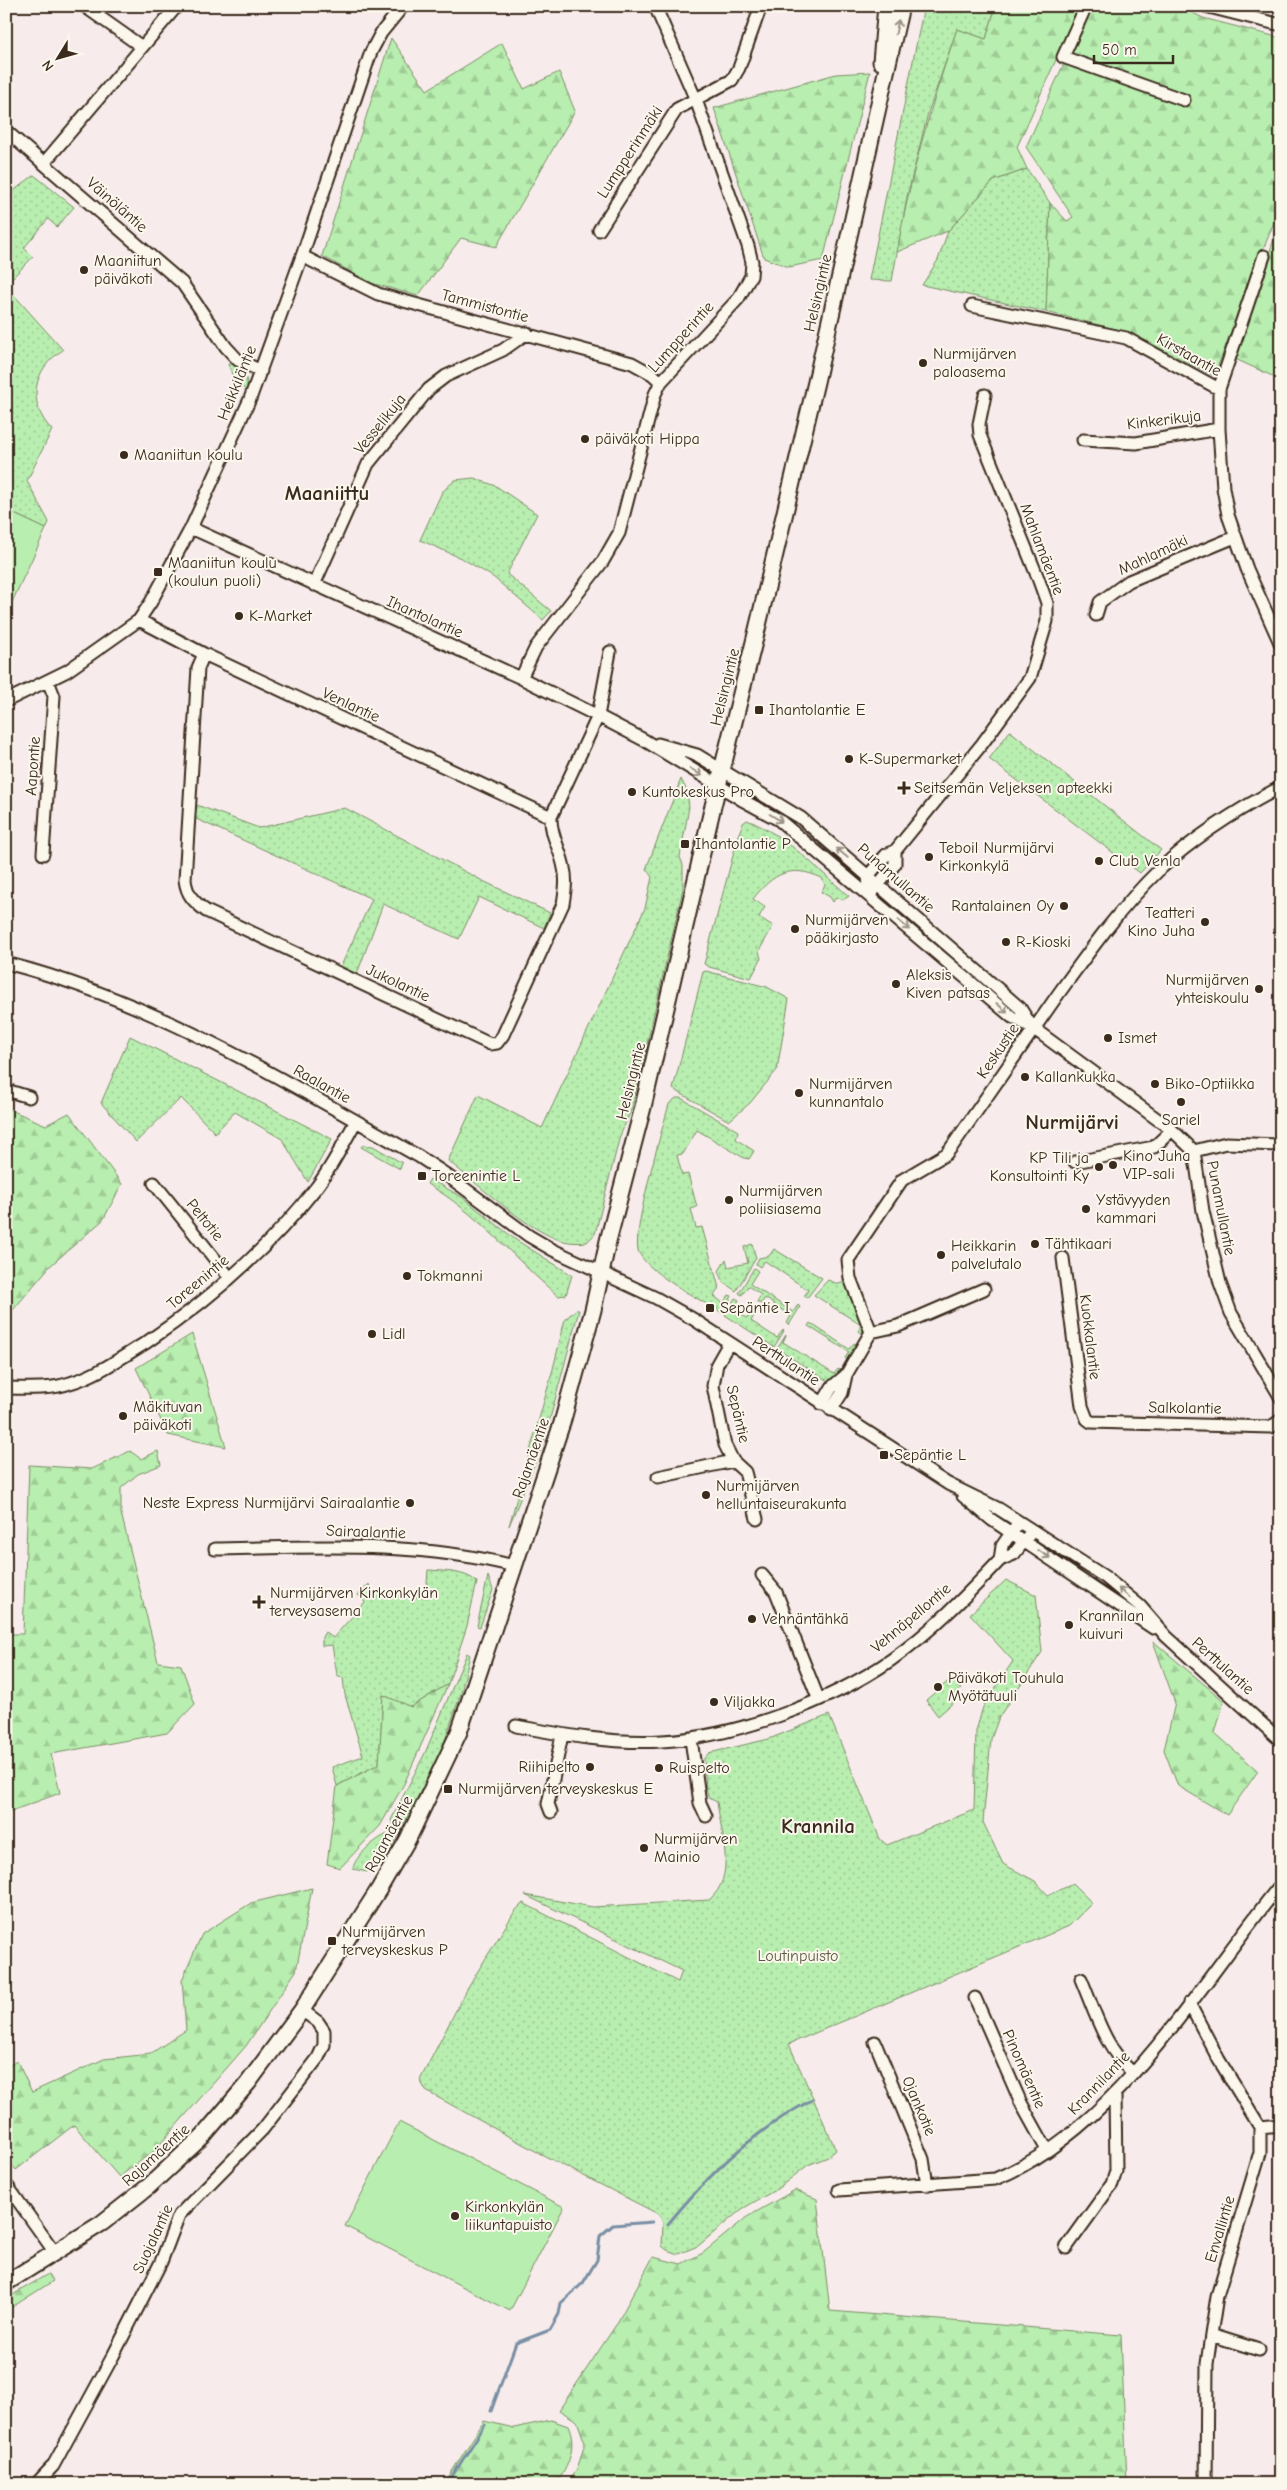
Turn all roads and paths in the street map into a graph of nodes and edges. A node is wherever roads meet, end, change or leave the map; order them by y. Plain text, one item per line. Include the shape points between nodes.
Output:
1 (84, 6) edge
2 (177, 6) edge
3 (403, 6) edge
4 (655, 6) edge
5 (761, 6) edge
6 (886, 6) edge
7 (901, 6) edge
8 (1086, 6) edge
9 (1205, 6) edge
10 (1281, 26) edge
11 (142, 47) junction
12 (696, 100) junction
13 (1184, 100) dead end
14 (878, 108) junction
15 (6, 132) edge
16 (44, 163) junction
17 (599, 230) dead end
18 (302, 256) junction
19 (1264, 256) dead end
20 (972, 306) dead end
21 (527, 334) junction
22 (261, 371) junction
23 (661, 382) junction
24 (1219, 390) junction
25 (985, 395) dead end
26 (1219, 429) junction
27 (1082, 440) dead end
28 (191, 528) junction
29 (1235, 538) junction
30 (314, 585) junction
31 (1096, 615) dead end
32 (139, 620) junction
33 (1281, 646) edge
34 (610, 652) dead end
35 (204, 654) junction
36 (521, 678) junction
37 (48, 681) junction
38 (6, 701) edge
39 (598, 716) junction
40 (720, 778) junction
41 (1281, 786) edge
42 (551, 817) junction
43 (895, 851) junction
44 (43, 854) dead end
45 (868, 876) junction
46 (878, 885) junction
47 (870, 896) junction
48 (6, 963) edge
49 (1033, 1028) junction
50 (6, 1090) edge
51 (30, 1097) dead end
52 (356, 1121) junction
53 (1172, 1130) junction
54 (1281, 1145) edge
55 (1194, 1151) junction
56 (1075, 1162) dead end
57 (154, 1183) dead end
58 (1063, 1258) dead end
59 (602, 1273) junction
60 (230, 1278) junction
61 (984, 1289) dead end
62 (871, 1332) junction
63 (729, 1343) junction
64 (6, 1388) edge
65 (1281, 1398) edge
66 (826, 1407) junction
67 (1087, 1419) joint
68 (1281, 1420) edge
69 (733, 1461) junction
70 (658, 1477) dead end
71 (948, 1484) junction
72 (757, 1519) dead end
73 (1018, 1522) junction
74 (1032, 1530) junction
75 (1011, 1532) junction
76 (1024, 1541) junction
77 (214, 1549) dead end
78 (1000, 1560) junction
79 (514, 1566) junction
80 (762, 1575) dead end
81 (1166, 1636) junction
82 (818, 1698) junction
83 (516, 1726) dead end
84 (562, 1735) junction
85 (691, 1739) junction
86 (1281, 1741) edge
87 (551, 1812) dead end
88 (706, 1816) dead end
89 (1281, 1884) edge
90 (1081, 1979) dead end
91 (975, 1998) dead end
92 (1189, 2004) junction
93 (302, 2010) junction
94 (875, 2042) dead end
95 (1133, 2073) junction
96 (1115, 2094) junction
97 (1281, 2125) edge
98 (1260, 2127) junction
99 (1047, 2150) junction
100 (6, 2184) edge
101 (927, 2184) junction
102 (838, 2190) dead end
103 (1066, 2248) dead end
104 (56, 2254) junction
105 (6, 2283) edge
106 (1211, 2335) junction
107 (1259, 2350) dead end
108 (36, 2484) edge
109 (1206, 2484) edge

1 - 11 street
2 - 11 street
3 - 18 street, Heikkiläntie via 381,32 371,52
4 - 12 street, Lumpperintie
5 - 12 street, Lumpperinmäki via 732,80
6 - 14 main road, Helsingintie
14 -> 7 main road, Helsingintie
8 - 13 street via 1063,57
9 - 10 street
11 - 16 street
12 - 17 street, Lumpperinmäki via 677,109 665,125
12 - 23 street, Lumpperintie via 748,246 751,276 738,299
14 - 40 main road, Helsingintie via 816,382
15 - 16 street, Väinöläntie
16 - 22 street, Väinöläntie via 182,283 226,347 238,360
18 - 21 street, Tammistontie via 378,294
18 - 22 street, Heikkiläntie
19 - 24 street
20 - 24 street, Kirstaantie via 1126,338
21 - 23 street, Tammistontie via 632,363
21 - 30 street, Vesselikuja via 503,350 446,376 430,389 368,464
22 - 28 street, Heikkiläntie
23 - 36 street, Lumpperintie via 650,410 619,532 603,562 536,647
24 - 26 street, Kirstaantie
25 - 43 street, Mahlamäentie via 980,435 1038,578 1047,603 1047,621 1030,678 982,744
26 - 27 street, Kinkerikuja via 1136,443
26 - 29 street, Kirstaantie via 1223,488
28 - 30 street, Ihantolantie
28 - 32 street, Heikkiläntie
29 - 31 street, Mahlamäki via 1129,581 1100,602
29 - 33 street, Kirstaantie
30 - 36 street, Ihantolantie
32 - 35 street, Venlantie
32 - 37 street, Heikkiläntie
34 - 39 street
35 - 42 street, Venlantie
35 - 42 street, Jukolantie via 198,668 185,880 187,893 206,911 490,1044 497,1043 503,1035 563,904 567,884
36 - 39 street, Ihantolantie
37 - 38 street, Heikkiläntie
37 - 44 street, Aapontie via 54,696
39 - 40 street, Ihantolantie
39 - 42 street
45 -> 40 street, Punamullantie via 801,818
40 -> 47 street, Punamullantie via 779,820
40 - 59 main road, Helsingintie
41 - 49 street, Keskustie via 1201,836 1145,884 1098,939
43 - 45 street, Mahlamäentie via 886,855
43 - 46 street, Mahlamäentie via 895,864
45 - 46 street, Punamullantie
45 - 47 street
46 - 47 street, Mahlamäentie
46 - 49 street, Punamullantie via 1020,1008
47 -> 49 street, Punamullantie via 1012,1017
48 - 52 street, Raalantie via 44,972 172,1022
49 - 53 street, Punamullantie
49 - 62 street, Keskustie via 951,1148 902,1180 848,1260 850,1278
50 - 51 street
52 - 59 street, Raalantie via 442,1171 529,1236
52 - 60 street, Toreenintie via 315,1188
53 - 55 street, Punamullantie
53 - 56 street via 1154,1148
54 - 55 street via 1226,1143
55 - 65 street, Punamullantie via 1203,1211 1222,1290 1231,1313
57 - 60 street, Peltotie
58 - 67 street, Kuokkalantie via 1082,1406
59 - 63 street, Perttulantie via 656,1298
59 - 79 main road, Rajamäentie via 562,1423
60 - 64 street, Toreenintie via 185,1316 104,1368 68,1384
61 - 62 street via 898,1326
62 - 66 street via 846,1375 832,1387
63 - 66 street, Perttulantie
63 - 69 street, Sepäntie via 717,1364 713,1386 725,1445
66 - 71 street, Perttulantie
67 - 68 street, Salkolantie via 1091,1422 1271,1427
69 - 70 street
69 - 72 street, Sepäntie via 745,1472
71 - 73 street, Perttulantie
71 - 75 street, Perttulantie
73 - 74 street, Perttulantie
73 - 75 street, Vehnäpellontie
74 - 76 street, Vehnäpellontie
81 -> 74 street, Perttulantie via 1140,1606 1105,1577
75 - 76 street, Perttulantie
75 - 78 street, Vehnäpellontie via 1002,1546
76 - 78 street, Vehnäpellontie via 1014,1554
76 -> 81 street, Perttulantie
77 - 79 street, Sairaalantie via 353,1546 412,1550
78 - 82 street, Vehnäpellontie via 927,1631 892,1659 860,1680
79 - 93 main road, Rajamäentie via 459,1732 408,1839
80 - 82 street via 776,1592
81 - 86 street, Perttulantie
82 - 85 street, Vehnäpellontie via 761,1721
83 - 84 street, Vehnäpellontie
84 - 85 street, Vehnäpellontie via 625,1741
84 - 87 street via 548,1804
85 - 88 street via 700,1803
89 - 92 street, Krannilantie
90 - 95 street via 1108,2042
91 - 99 street, Pinomäentie via 1021,2103
92 - 95 street, Krannilantie
92 - 98 street via 1218,2060
93 - 104 main road, Rajamäentie via 248,2083 203,2136 149,2186
93 - 108 street, Suojalantie via 324,2031 324,2045 318,2058 263,2129 179,2215 161,2262 113,2356 53,2466
94 - 101 street, Ojankotie via 923,2159
95 - 96 street, Krannilantie
96 - 99 street, Krannilantie via 1079,2128
96 - 103 street via 1116,2171 1112,2184
97 - 98 street
98 - 106 street, Envallintie via 1260,2153 1217,2296
99 - 101 street, Krannilantie via 995,2179
100 - 104 street
101 - 102 street, Krannilantie
104 - 105 main road, Rajamäentie
106 - 107 street
106 - 109 street, Envallintie via 1207,2364

